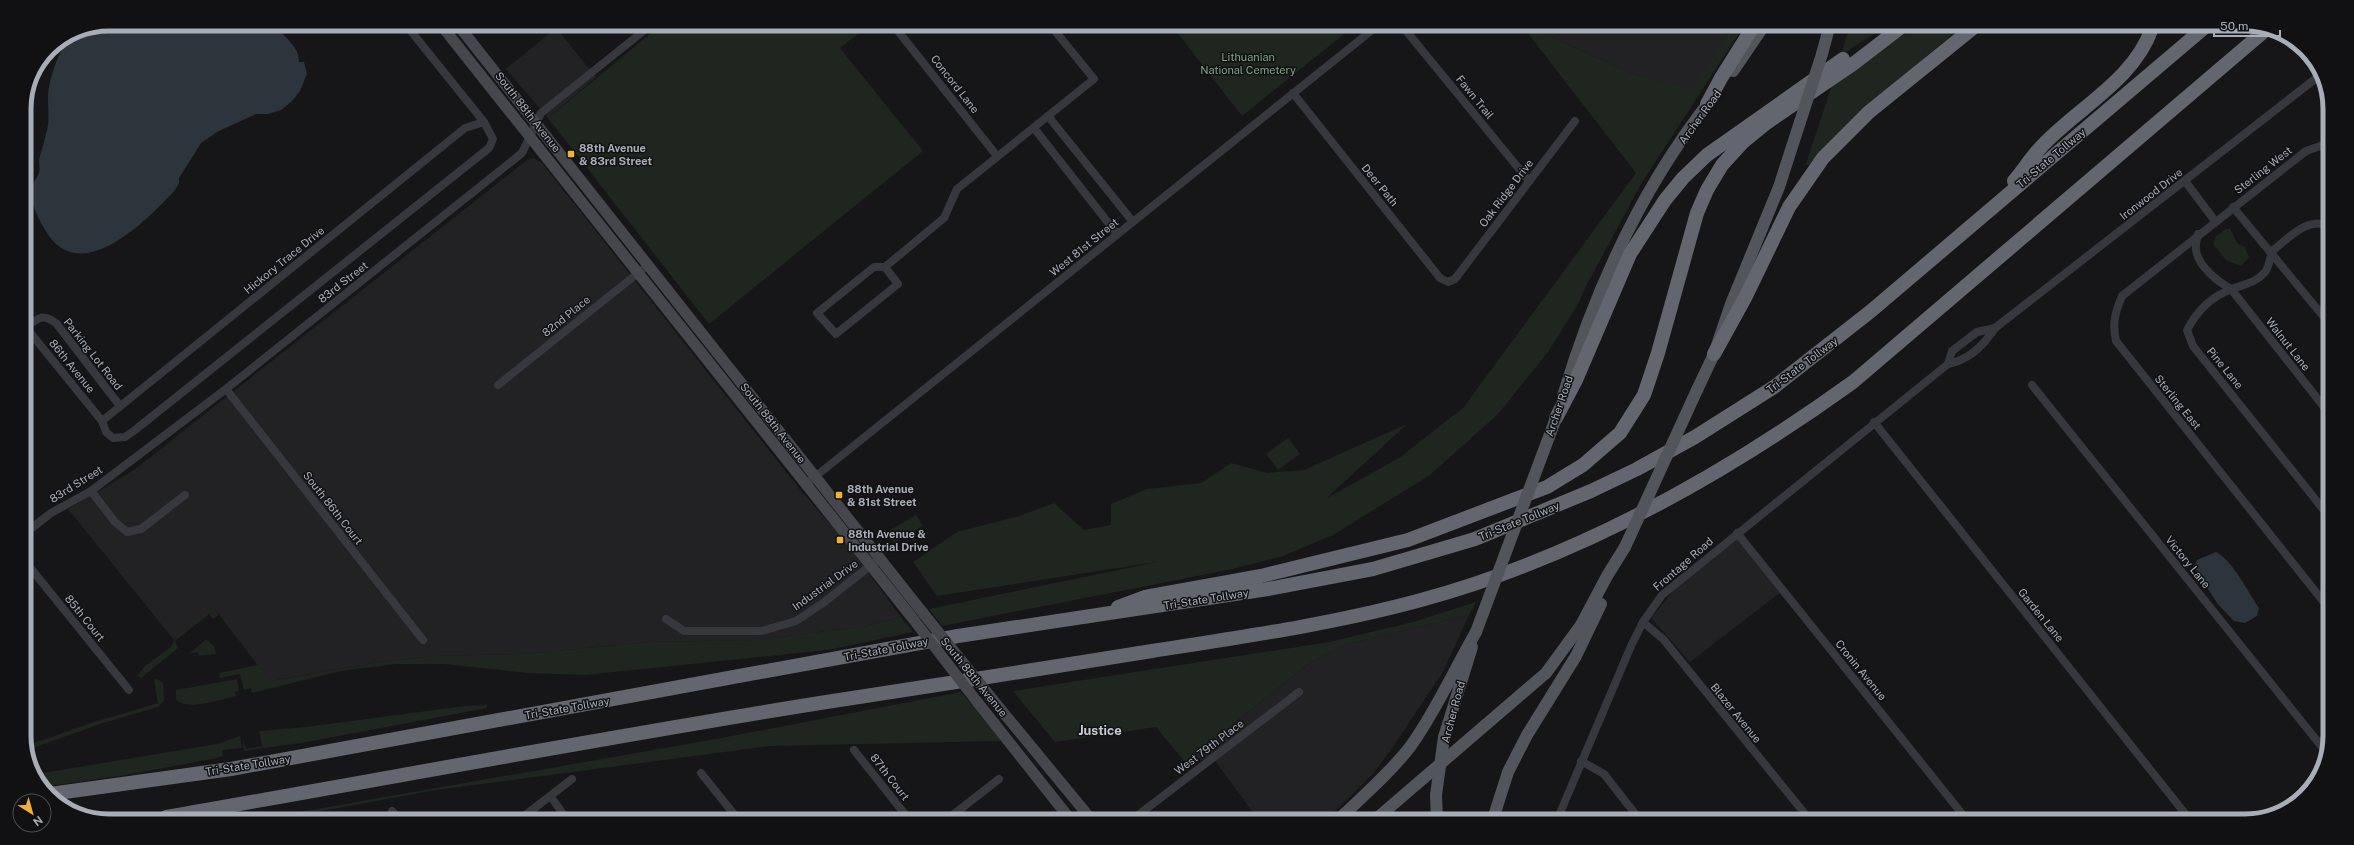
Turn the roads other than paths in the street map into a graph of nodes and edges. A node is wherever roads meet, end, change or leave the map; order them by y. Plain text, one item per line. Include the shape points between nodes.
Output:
1 (411, 31) edge
2 (448, 31) edge
3 (463, 31) edge
4 (644, 31) edge
5 (898, 31) edge
6 (1055, 31) edge
7 (1371, 31) edge
8 (1406, 31) edge
9 (1750, 31) edge
10 (1760, 31) edge
11 (1828, 31) edge
12 (1895, 31) edge
13 (1963, 31) edge
14 (1969, 31) edge
15 (2151, 31) edge
16 (2200, 31) edge
17 (2262, 33) edge
18 (1913, 75) junction
19 (2316, 78) edge
20 (1293, 93) junction
21 (1707, 104) junction
22 (1048, 116) junction
23 (1575, 121) dead end
24 (484, 122) junction
25 (536, 123) junction
26 (1034, 128) junction
27 (530, 138) junction
28 (2323, 145) edge
29 (998, 156) junction
30 (1529, 181) junction
31 (2186, 181) junction
32 (1995, 206) junction
33 (2233, 207) junction
34 (2215, 221) junction
35 (1132, 222) junction
36 (2323, 223) edge
37 (1117, 234) junction
38 (2198, 234) junction
39 (2272, 251) junction
40 (648, 265) junction
41 (885, 267) junction
42 (638, 273) junction
43 (1455, 279) joint
44 (2231, 289) junction
45 (2323, 316) edge
46 (31, 322) edge
47 (1995, 328) junction
48 (31, 333) edge
49 (1714, 354) junction
50 (1948, 364) junction
51 (498, 385) dead end
52 (2032, 385) dead end
53 (226, 389) junction
54 (120, 406) junction
55 (2323, 406) edge
56 (1556, 418) junction
57 (102, 421) junction
58 (1874, 422) junction
59 (815, 476) junction
60 (806, 484) junction
61 (91, 491) junction
62 (185, 494) dead end
63 (2323, 509) edge
64 (31, 529) edge
65 (1737, 533) junction
66 (880, 558) junction
67 (871, 565) junction
68 (31, 569) edge
69 (1610, 577) junction
70 (2323, 601) edge
71 (1089, 617) junction
72 (666, 619) dead end
73 (1643, 622) junction
74 (1476, 632) junction
75 (423, 640) dead end
76 (129, 690) dead end
77 (1299, 692) dead end
78 (2323, 740) edge
79 (2318, 743) junction
80 (2322, 747) edge
81 (854, 750) dead end
82 (1581, 761) junction
83 (701, 773) dead end
84 (572, 779) dead end
85 (999, 779) dead end
86 (56, 793) edge
87 (551, 797) junction
88 (183, 814) edge
89 (528, 814) edge
90 (563, 814) edge
91 (734, 814) edge
92 (905, 814) edge
93 (954, 814) edge
94 (1066, 814) edge
95 (1087, 814) edge
96 (1140, 814) edge
97 (1344, 814) edge
98 (1382, 814) edge
99 (1437, 814) edge
100 (1495, 814) edge
101 (1559, 814) edge
102 (1635, 814) edge
103 (1805, 814) edge
104 (1962, 814) edge
105 (2185, 814) edge

1 - 24 street
2 - 27 street, South 88th Avenue
3 - 25 street, South 88th Avenue
4 - 25 street, 83rd Street via 541,113
5 - 29 street, Concord Lane
6 - 22 street via 1094,79
7 - 20 street, West 81st Street
8 - 30 street, Fawn Trail
9 - 21 highway
10 - 21 main road, Archer Road
11 - 49 main road, bridge via 1779,187 1731,304
12 - 56 highway via 1846,57 1806,84 1732,136 1683,178 1652,218 1630,254 1576,380
12 - 71 highway via 1853,64 1765,124 1743,142 1722,165 1697,213 1644,395 1620,433 1583,465 1547,487 1408,540 1261,576 1145,597
13 - 18 highway
14 - 18 highway
15 - 32 highway via 2147,43 2117,79 2043,145
16 - 32 highway, Tri-State Tollway
17 - 88 highway via 1853,382 1790,427 1700,481 1602,533 1492,578 1422,600 1312,625 650,730
18 - 49 highway via 1844,136 1807,179
19 - 31 street, Ironwood Drive
20 - 35 street, West 81st Street
20 - 43 street, Deer Path via 1440,278 1448,282
21 - 56 main road, Archer Road via 1645,196 1629,226 1586,332
22 - 26 street
22 - 35 street
23 - 30 street, Oak Ridge Drive
24 - 54 street, Hickory Trace Drive via 465,128
24 - 57 street, 86th Avenue via 492,139 489,148 136,430 125,437 113,438 106,432
25 - 27 street, 83rd Street
25 - 40 street, South 88th Avenue
26 - 29 street
26 - 37 street
27 - 42 street, South 88th Avenue
27 - 53 street, 83rd Street via 522,153
28 - 33 street, Sterling West via 2306,151
29 - 41 street via 957,189 944,218
30 - 43 street, Oak Ridge Drive
31 - 34 street
31 - 47 street, Ironwood Drive
32 - 71 highway, Tri-State Tollway via 1826,348 1774,387 1695,437 1591,492 1475,539 1374,569 1268,589
33 - 34 street, Sterling West
33 - 39 street
34 - 38 street, Sterling East
35 - 37 street, West 81st Street
36 - 39 street via 2310,224
37 - 59 street, West 81st Street
38 - 44 street via 2196,250 2199,259 2218,282
38 - 70 street, Sterling East via 2122,296 2114,316 2116,341
39 - 44 street, Pine Lane via 2265,271 2253,282
39 - 45 street
40 - 42 street, 82nd Place
40 - 59 street, South 88th Avenue
41 - 41 street via 874,267 817,313 836,334 898,284
42 - 51 street, 82nd Place
42 - 60 street, South 88th Avenue
44 - 55 street, Walnut Lane
44 - 63 street, Pine Lane via 2214,298 2195,315 2187,330 2193,346
46 - 54 street, Parking Lot Road via 40,317 48,317 56,323
47 - 50 street, Ironwood Drive via 1986,342 1961,362
47 - 50 street, Ironwood Drive via 1977,332 1952,351
48 - 57 street, 86th Avenue
49 - 69 main road, bridge
50 - 58 street, Ironwood Drive
52 - 79 street, Victory Lane
53 - 61 street, 83rd Street
53 - 75 street, South 86th Court
54 - 57 street, Hickory Trace Drive
56 - 74 main road, Archer Road, bridge
58 - 65 street, Frontage Road
58 - 105 street, Garden Lane
59 - 60 street, West 81st Street
59 - 66 street, South 88th Avenue
60 - 67 street, South 88th Avenue
61 - 62 street via 115,522 127,532 141,529
61 - 64 street, 83rd Street via 51,513
65 - 73 street, Frontage Road via 1662,595
65 - 104 street, Cronin Avenue
66 - 67 street, Industrial Drive
66 - 95 street, South 88th Avenue, bridge
67 - 72 street, Industrial Drive via 824,603 796,620 762,631 684,631
67 - 94 street, South 88th Avenue, bridge
68 - 76 street, 85th Court
69 - 98 main road via 1581,625 1546,673
69 - 100 main road via 1576,656 1527,735 1508,772
71 - 86 highway, Tri-State Tollway via 958,636 231,769
73 - 82 street, Frontage Road
73 - 103 street, Blazer Avenue via 1663,639
74 - 97 main road via 1430,717 1409,747 1387,773
74 - 99 main road, Archer Road, bridge via 1444,738 1436,795
77 - 96 street, West 79th Place
78 - 79 street
79 - 80 street, Victory Lane
81 - 92 street, 87th Court
82 - 101 street, Frontage Road
82 - 102 street via 1604,774
83 - 91 street
84 - 87 street
85 - 93 street
87 - 89 street
87 - 90 street

